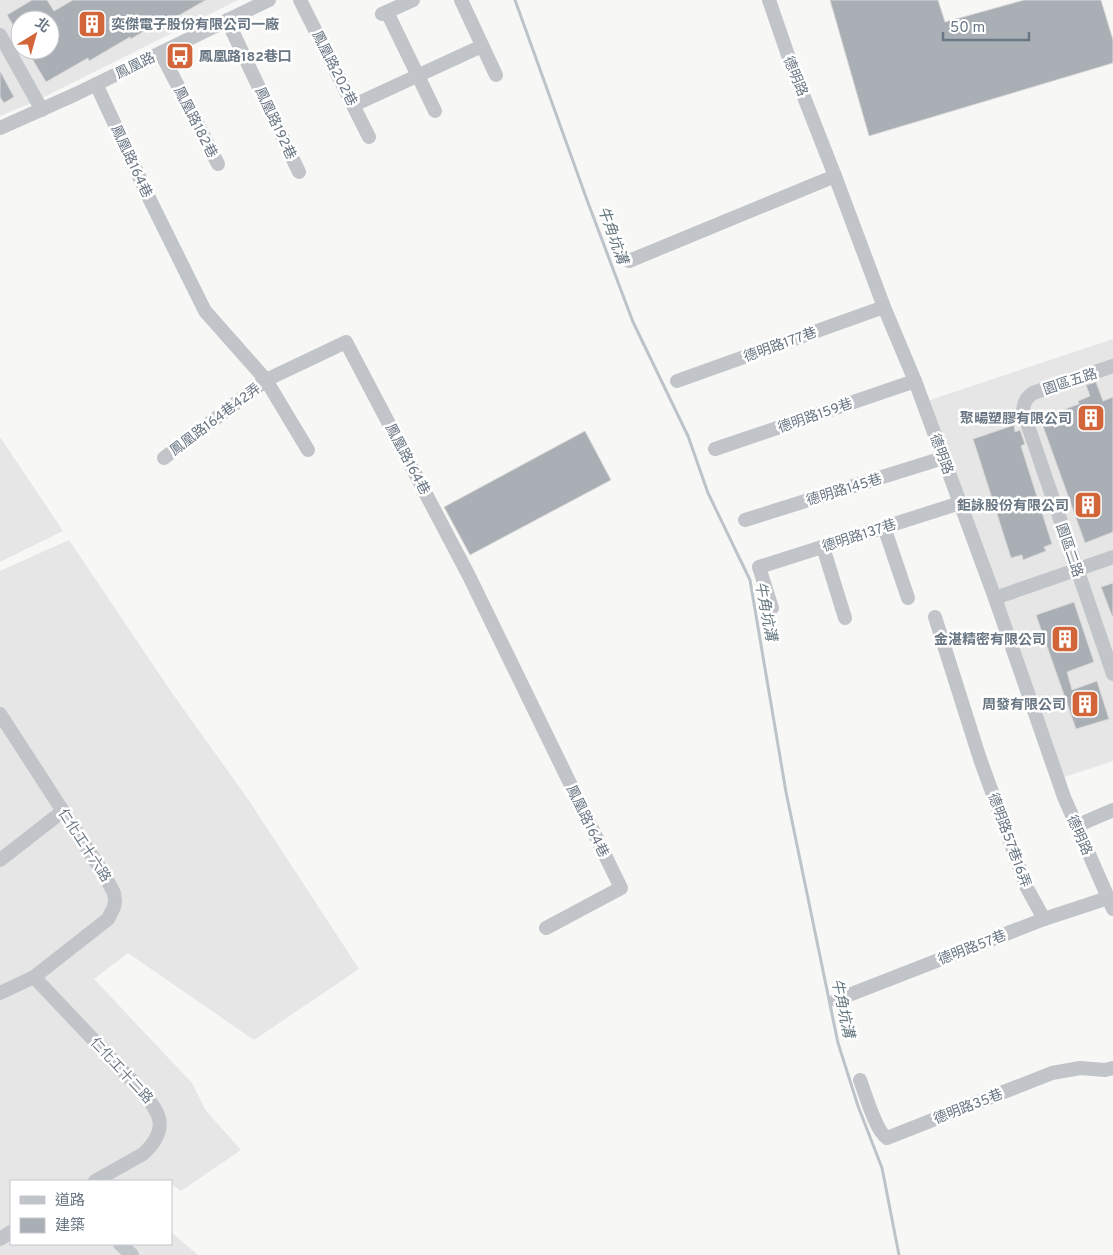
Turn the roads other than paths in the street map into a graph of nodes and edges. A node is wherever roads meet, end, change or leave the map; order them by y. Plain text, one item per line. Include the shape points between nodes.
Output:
1 (269, 0) edge
2 (300, 0) edge
3 (413, 0) edge
4 (461, 0) edge
5 (769, 0) edge
6 (228, 20) junction
7 (0, 35) edge
8 (482, 46) junction
9 (160, 53) junction
10 (496, 75) dead end
11 (418, 76) junction
12 (96, 84) junction
13 (354, 105) junction
14 (42, 110) junction
15 (435, 111) dead end
16 (0, 128) edge
17 (370, 137) dead end
18 (218, 164) dead end
19 (299, 172) dead end
20 (835, 176) junction
21 (629, 261) dead end
22 (884, 307) junction
23 (1113, 366) edge
24 (266, 380) junction
25 (677, 381) dead end
26 (915, 382) junction
27 (1027, 397) joint
28 (714, 449) dead end
29 (308, 450) dead end
30 (164, 458) dead end
31 (943, 458) junction
32 (960, 503) junction
33 (745, 520) dead end
34 (884, 527) junction
35 (823, 547) junction
36 (1113, 557) edge
37 (1077, 569) junction
38 (908, 598) dead end
39 (995, 598) junction
40 (772, 608) dead end
41 (935, 616) dead end
42 (845, 618) dead end
43 (1113, 674) edge
44 (0, 714) edge
45 (1113, 810) edge
46 (63, 811) junction
47 (1076, 826) junction
48 (0, 860) edge
49 (1111, 903) edge
50 (1044, 919) junction
51 (546, 928) dead end
52 (34, 977) junction
53 (0, 993) edge
54 (836, 1000) dead end
55 (1113, 1068) edge
56 (860, 1080) dead end
57 (97, 1180) edge
58 (121, 1245) edge
59 (132, 1255) edge

1 - 6 street, 鳳凰路
2 - 13 street, 鳳凰路202巷
3 - 11 street via 385,13
4 - 8 street
5 - 20 street, 德明路
6 - 9 street, 鳳凰路
6 - 19 street, 鳳凰路192巷
7 - 14 street
8 - 10 street
8 - 11 street
9 - 12 street, 鳳凰路
9 - 18 street, 鳳凰路182巷
11 - 13 street
11 - 15 street
12 - 14 street, 鳳凰路
12 - 24 street, 鳳凰路164巷 via 205,311
13 - 17 street, 鳳凰路202巷
14 - 16 street, 鳳凰路
20 - 21 street
20 - 22 street, 德明路
22 - 25 street, 德明路177巷
22 - 26 street, 德明路
23 - 27 street, 園區五路
24 - 29 street
24 - 30 street, 鳳凰路164巷42弄
24 - 51 street, 鳳凰路164巷 via 346,342 469,576 621,888
26 - 28 street, 德明路159巷
26 - 31 street, 德明路
27 - 37 street, 園區二路 via 1023,410
31 - 32 street, 德明路
31 - 33 street, 德明路145巷
32 - 34 street, 德明路137巷
32 - 39 street, 德明路
34 - 35 street, 德明路137巷
34 - 38 street
35 - 40 street, 德明路137巷 via 759,567
35 - 42 street
36 - 37 street
37 - 39 street
37 - 43 street, 園區二路
39 - 47 street, 德明路
41 - 50 street, 德明路57巷16弄 via 980,759 1027,888
44 - 46 street, 仁化工十六路
45 - 47 street
46 - 48 street
46 - 52 street, 仁化工十六路 via 110,884 114,892 114,907 108,920
47 - 49 street, 德明路
49 - 50 street, 德明路57巷
50 - 54 street, 德明路57巷
52 - 53 street, 仁化工十六路
52 - 57 street, 仁化工十二路 via 140,1089 158,1114 158,1135 149,1148
55 - 56 street, 德明路35巷 via 1080,1068 1052,1073 887,1138 882,1136
58 - 59 street

